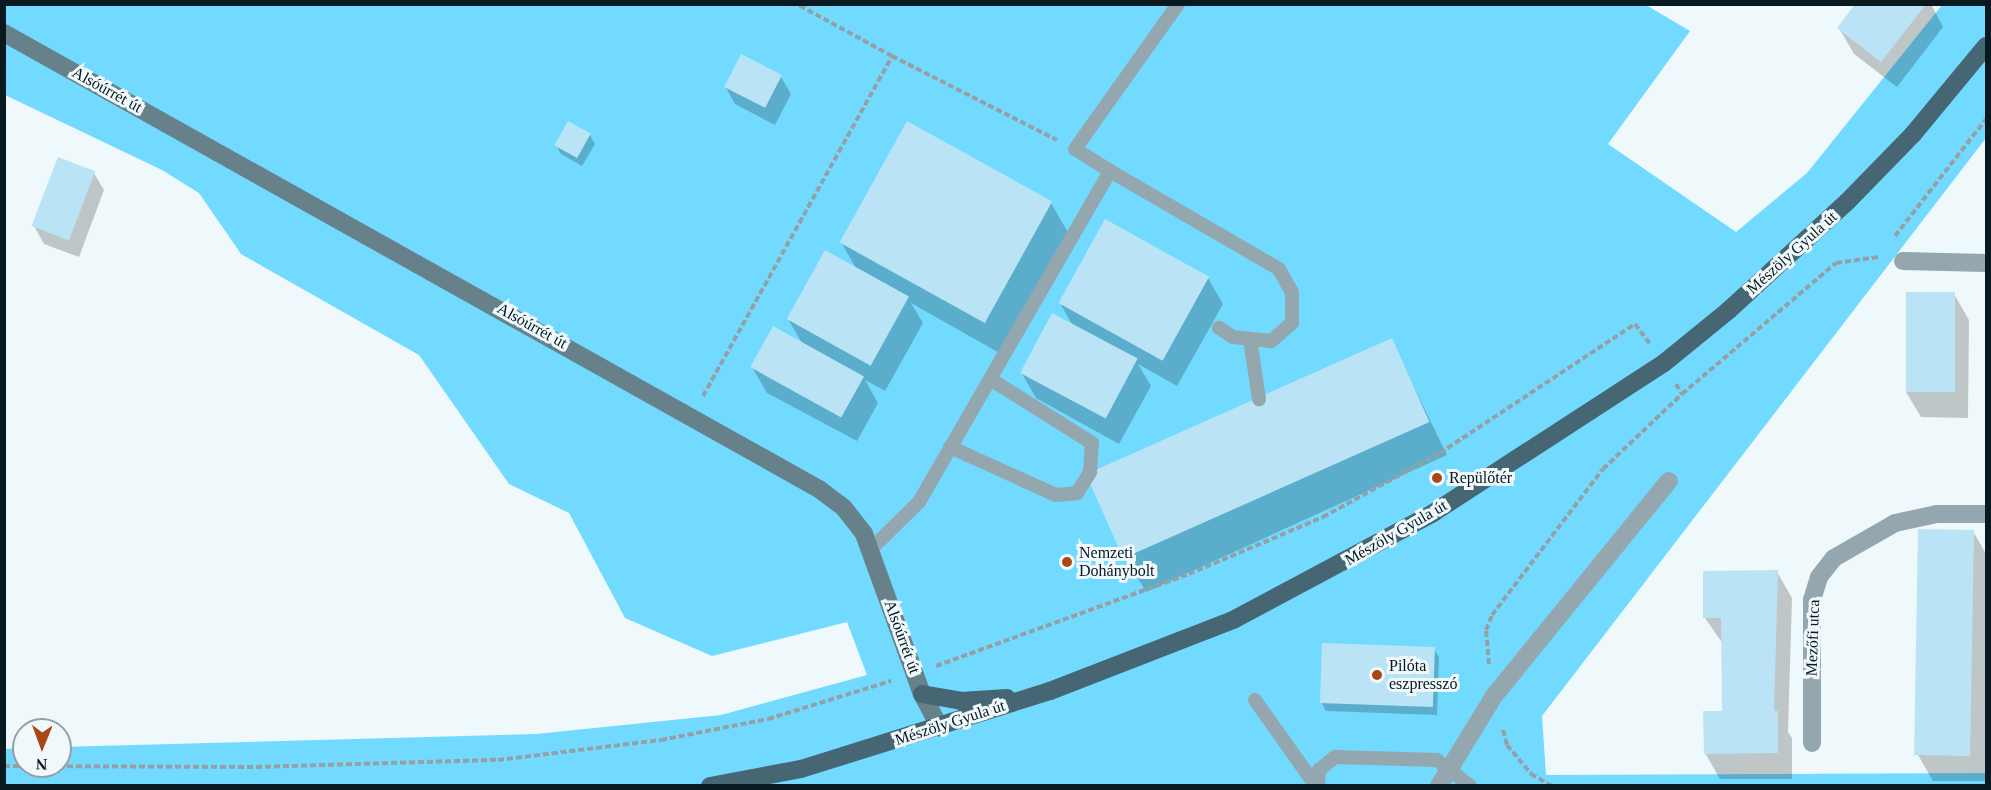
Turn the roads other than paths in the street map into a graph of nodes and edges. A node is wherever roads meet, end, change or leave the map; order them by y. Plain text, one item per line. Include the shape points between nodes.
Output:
1 (1178, 4) edge
2 (4, 33) edge
3 (1986, 46) edge
4 (1110, 171) junction
5 (1984, 257) edge
6 (1903, 261) dead end
7 (1219, 328) dead end
8 (1250, 339) junction
9 (990, 379) junction
10 (1259, 399) dead end
11 (950, 447) junction
12 (1669, 481) dead end
13 (1986, 514) edge
14 (871, 549) junction
15 (1050, 691) junction
16 (922, 694) junction
17 (1255, 700) dead end
18 (940, 728) junction
19 (1812, 743) dead end
20 (1450, 769) junction
21 (710, 786) edge
22 (1317, 786) edge
23 (1439, 786) edge
24 (1470, 786) edge

1 - 4 lane via 1075,149
2 - 14 street, Alsóúrrét út via 819,489 855,521
3 - 15 main road, Mészöly Gyula út via 1914,133 1847,202 1664,363 1433,513 1330,571 1233,620
4 - 8 lane via 1279,268 1292,292 1292,323 1271,341
4 - 9 lane
5 - 6 street
7 - 8 lane via 1233,337
8 - 10 lane
9 - 11 lane
9 - 11 lane via 1092,443 1090,472 1077,493 1056,495
11 - 14 lane via 919,502
12 - 20 street via 1494,696
13 - 19 street, Mezőfi utca via 1937,514 1894,523 1834,558 1819,577 1812,600
14 - 16 street, Alsóúrrét út
15 - 16 main road via 961,701
15 - 18 main road, Mészöly Gyula út
16 - 18 street, Alsóúrrét út
17 - 22 lane
18 - 21 main road, Mészöly Gyula út via 801,769
20 - 22 lane via 1437,760 1335,757 1319,770
20 - 23 street
20 - 24 lane

